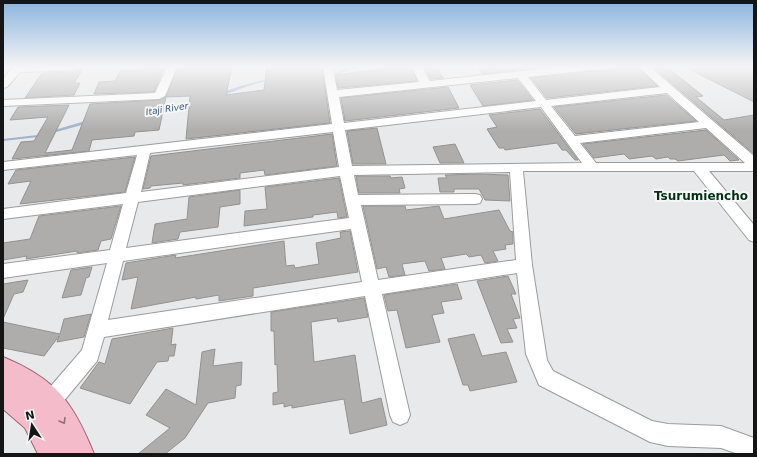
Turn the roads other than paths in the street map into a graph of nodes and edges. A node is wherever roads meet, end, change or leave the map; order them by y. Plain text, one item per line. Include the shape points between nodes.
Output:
1 (162, 88) edge
2 (332, 88) edge
3 (386, 88) edge
4 (532, 88) edge
5 (669, 89) joint
6 (333, 94) junction
7 (3, 103) edge
8 (544, 105) junction
9 (709, 124) junction
10 (339, 128) junction
11 (572, 140) junction
12 (145, 149) junction
13 (754, 163) edge
14 (3, 166) edge
15 (592, 167) junction
16 (698, 167) junction
17 (754, 167) edge
18 (516, 168) junction
19 (346, 170) junction
20 (131, 198) junction
21 (353, 200) junction
22 (475, 200) dead end
23 (3, 214) edge
24 (358, 222) junction
25 (754, 236) edge
26 (116, 255) junction
27 (524, 265) junction
28 (3, 271) edge
29 (371, 287) junction
30 (96, 330) junction
31 (3, 370) edge
32 (3, 394) edge
33 (51, 401) junction
34 (400, 415) dead end
35 (754, 450) edge
36 (52, 454) edge
37 (80, 454) edge

1 - 7 street via 159,96
2 - 6 street
3 - 6 street
4 - 8 street
5 - 8 street
5 - 9 street
6 - 10 street
8 - 10 street
8 - 11 street
9 - 11 street
9 - 13 street
10 - 12 street
10 - 19 street
11 - 15 street
12 - 14 street
12 - 20 street
15 - 16 street
15 - 18 street
16 - 17 street
16 - 25 street
18 - 19 street
18 - 27 street
19 - 20 street
19 - 21 street
20 - 23 street
20 - 26 street
21 - 22 street
21 - 24 street
24 - 26 street
24 - 29 street
26 - 28 street
26 - 30 street
27 - 29 street
27 - 35 street via 535,354 546,378 650,431 668,435 721,437
29 - 30 street
29 - 34 street
30 - 33 street via 90,355
31 - 33 main road via 32,386
32 - 36 main road via 35,416
33 -> 37 main road

